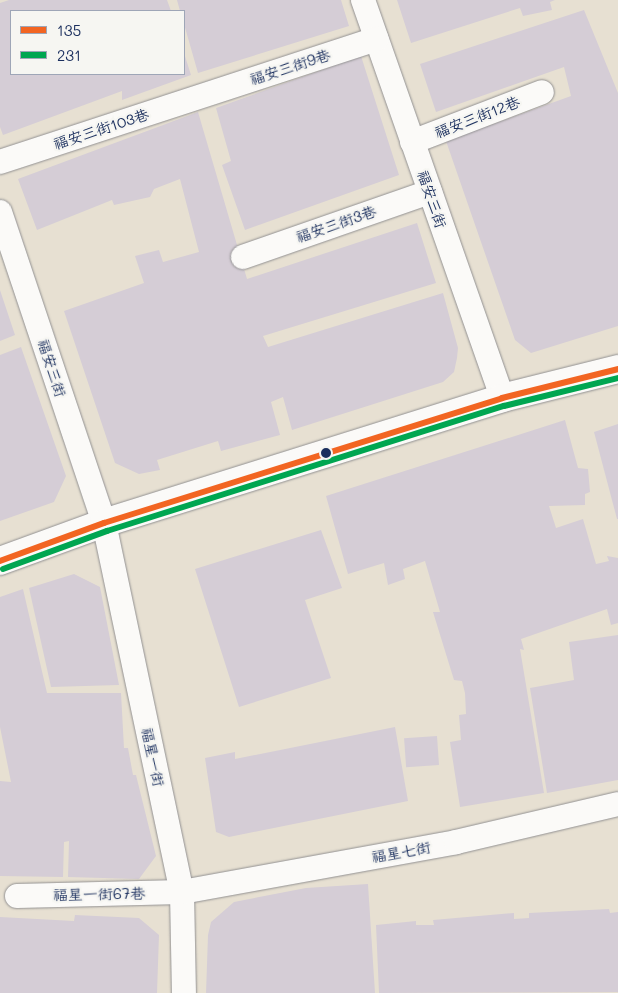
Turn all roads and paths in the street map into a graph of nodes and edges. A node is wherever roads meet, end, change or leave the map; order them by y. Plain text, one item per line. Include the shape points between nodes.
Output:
1 (363, 0) edge
2 (376, 39) junction
3 (542, 92) dead end
4 (203, 96) joint
5 (412, 142) junction
6 (0, 162) edge
7 (430, 192) junction
8 (0, 212) edge
9 (243, 257) dead end
10 (9, 266) edge
11 (618, 369) edge
12 (502, 398) junction
13 (104, 524) junction
14 (0, 561) edge
15 (618, 804) edge
16 (182, 892) junction
17 (17, 896) dead end
18 (184, 993) edge

1 - 2 lane, 福安三街
2 - 4 lane, 福安三街9巷
2 - 5 lane, 福安三街
3 - 5 lane, 福安三街12巷
4 - 6 lane, 福安三街103巷
5 - 7 lane, 福安三街
7 - 9 lane, 福安三街3巷
7 - 12 lane, 福安三街
8 - 10 lane, 福安三街
10 - 13 lane, 福安三街
11 - 12 street
12 - 13 street
13 - 14 street
13 - 16 lane, 福星一街
15 - 16 lane, 福星七街 via 456,842
16 - 17 lane, 福星一街67巷
16 - 18 lane, 福星一街

